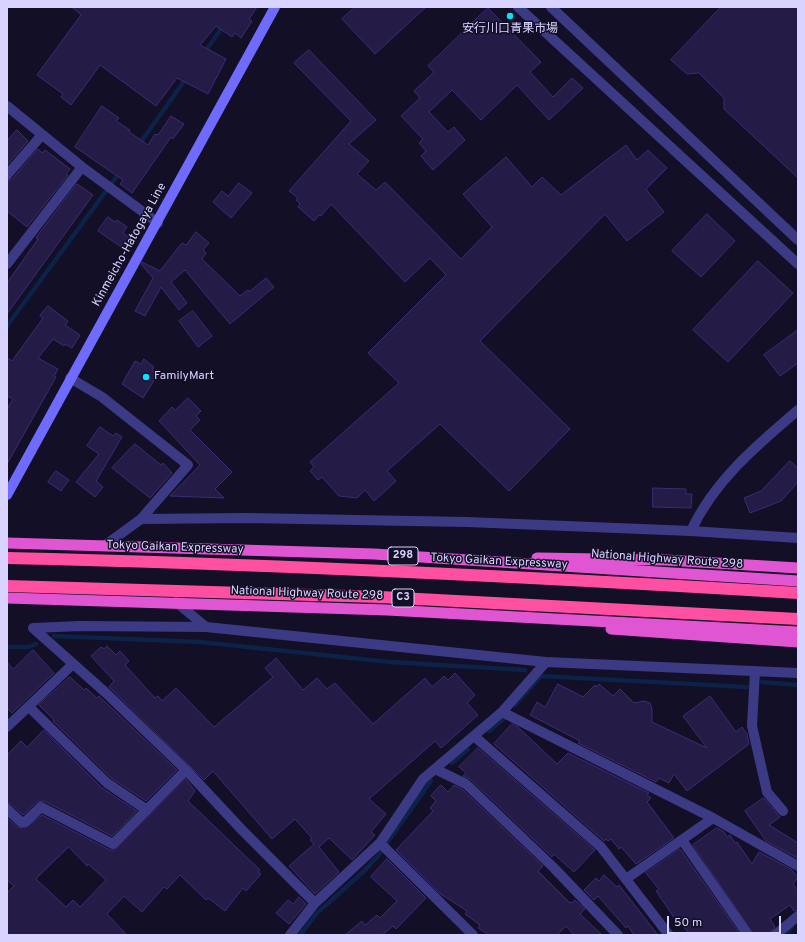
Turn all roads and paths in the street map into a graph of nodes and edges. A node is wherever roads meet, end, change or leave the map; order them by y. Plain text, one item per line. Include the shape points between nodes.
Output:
1 (275, 7) edge
2 (518, 7) edge
3 (556, 8) edge
4 (7, 106) edge
5 (41, 136) junction
6 (82, 167) junction
7 (7, 175) edge
8 (158, 223) junction
9 (798, 240) edge
10 (7, 264) edge
11 (798, 264) edge
12 (70, 378) junction
13 (798, 410) edge
14 (8, 491) edge
15 (141, 519) junction
16 (691, 531) junction
17 (798, 538) edge
18 (7, 543) edge
19 (104, 546) junction
20 (374, 554) junction
21 (7, 558) edge
22 (798, 568) edge
23 (798, 581) edge
24 (7, 586) edge
25 (798, 593) edge
26 (7, 598) edge
27 (176, 602) junction
28 (387, 610) junction
29 (798, 619) edge
30 (206, 627) junction
31 (798, 632) edge
32 (798, 642) edge
33 (546, 662) junction
34 (73, 664) junction
35 (755, 671) junction
36 (798, 673) edge
37 (30, 707) junction
38 (502, 712) junction
39 (7, 727) edge
40 (474, 736) junction
41 (186, 770) junction
42 (434, 770) junction
43 (7, 809) edge
44 (147, 810) junction
45 (783, 811) dead end
46 (713, 818) junction
47 (682, 840) junction
48 (380, 843) junction
49 (798, 866) edge
50 (626, 879) junction
51 (315, 903) junction
52 (798, 916) edge
53 (615, 934) edge
54 (290, 935) edge
55 (473, 935) edge
56 (669, 935) edge
57 (748, 935) edge
58 (775, 935) edge

1 - 8 main road, Kinmeicho-Hatogaya Line
2 - 11 street
3 - 9 street
4 - 5 street
5 - 6 street
5 - 7 street
6 - 8 street
6 - 10 street
8 - 12 main road, Kinmeicho-Hatogaya Line
12 - 14 main road, Kinmeicho-Hatogaya Line
12 - 15 street via 102,397 188,465
13 - 16 street via 757,445 722,482 699,513
15 - 16 street via 467,522
15 - 19 street
16 - 17 street
18 - 19 highway, National Highway Route 298 / 298
19 - 20 highway, National Highway Route 298 / 298
20 - 22 highway via 666,560
20 - 23 highway, National Highway Route 298 / 298
21 - 25 highway, Tokyo Gaikan Expressway / C3 via 215,562
24 - 29 highway, C3 via 380,597
26 - 27 highway, National Highway Route 298
27 - 28 highway, National Highway Route 298
27 - 30 street
28 - 31 highway, National Highway Route 298
28 - 32 highway
30 - 33 street
30 - 34 street via 33,628
33 - 35 street
33 - 38 street
34 - 37 street
34 - 41 street
35 - 36 street
35 - 45 street via 752,726 767,792
37 - 39 street
37 - 44 street via 107,783
38 - 40 street
38 - 46 street
40 - 42 street
40 - 50 street via 601,847
41 - 44 street
41 - 51 street
42 - 48 street via 423,779
42 - 53 street via 466,784 553,867
43 - 44 street via 21,822 25,822 41,807 113,844
46 - 47 street
46 - 49 street
47 - 50 street
47 - 57 street
48 - 51 street
48 - 55 street
50 - 56 street
51 - 54 street
52 - 58 street

